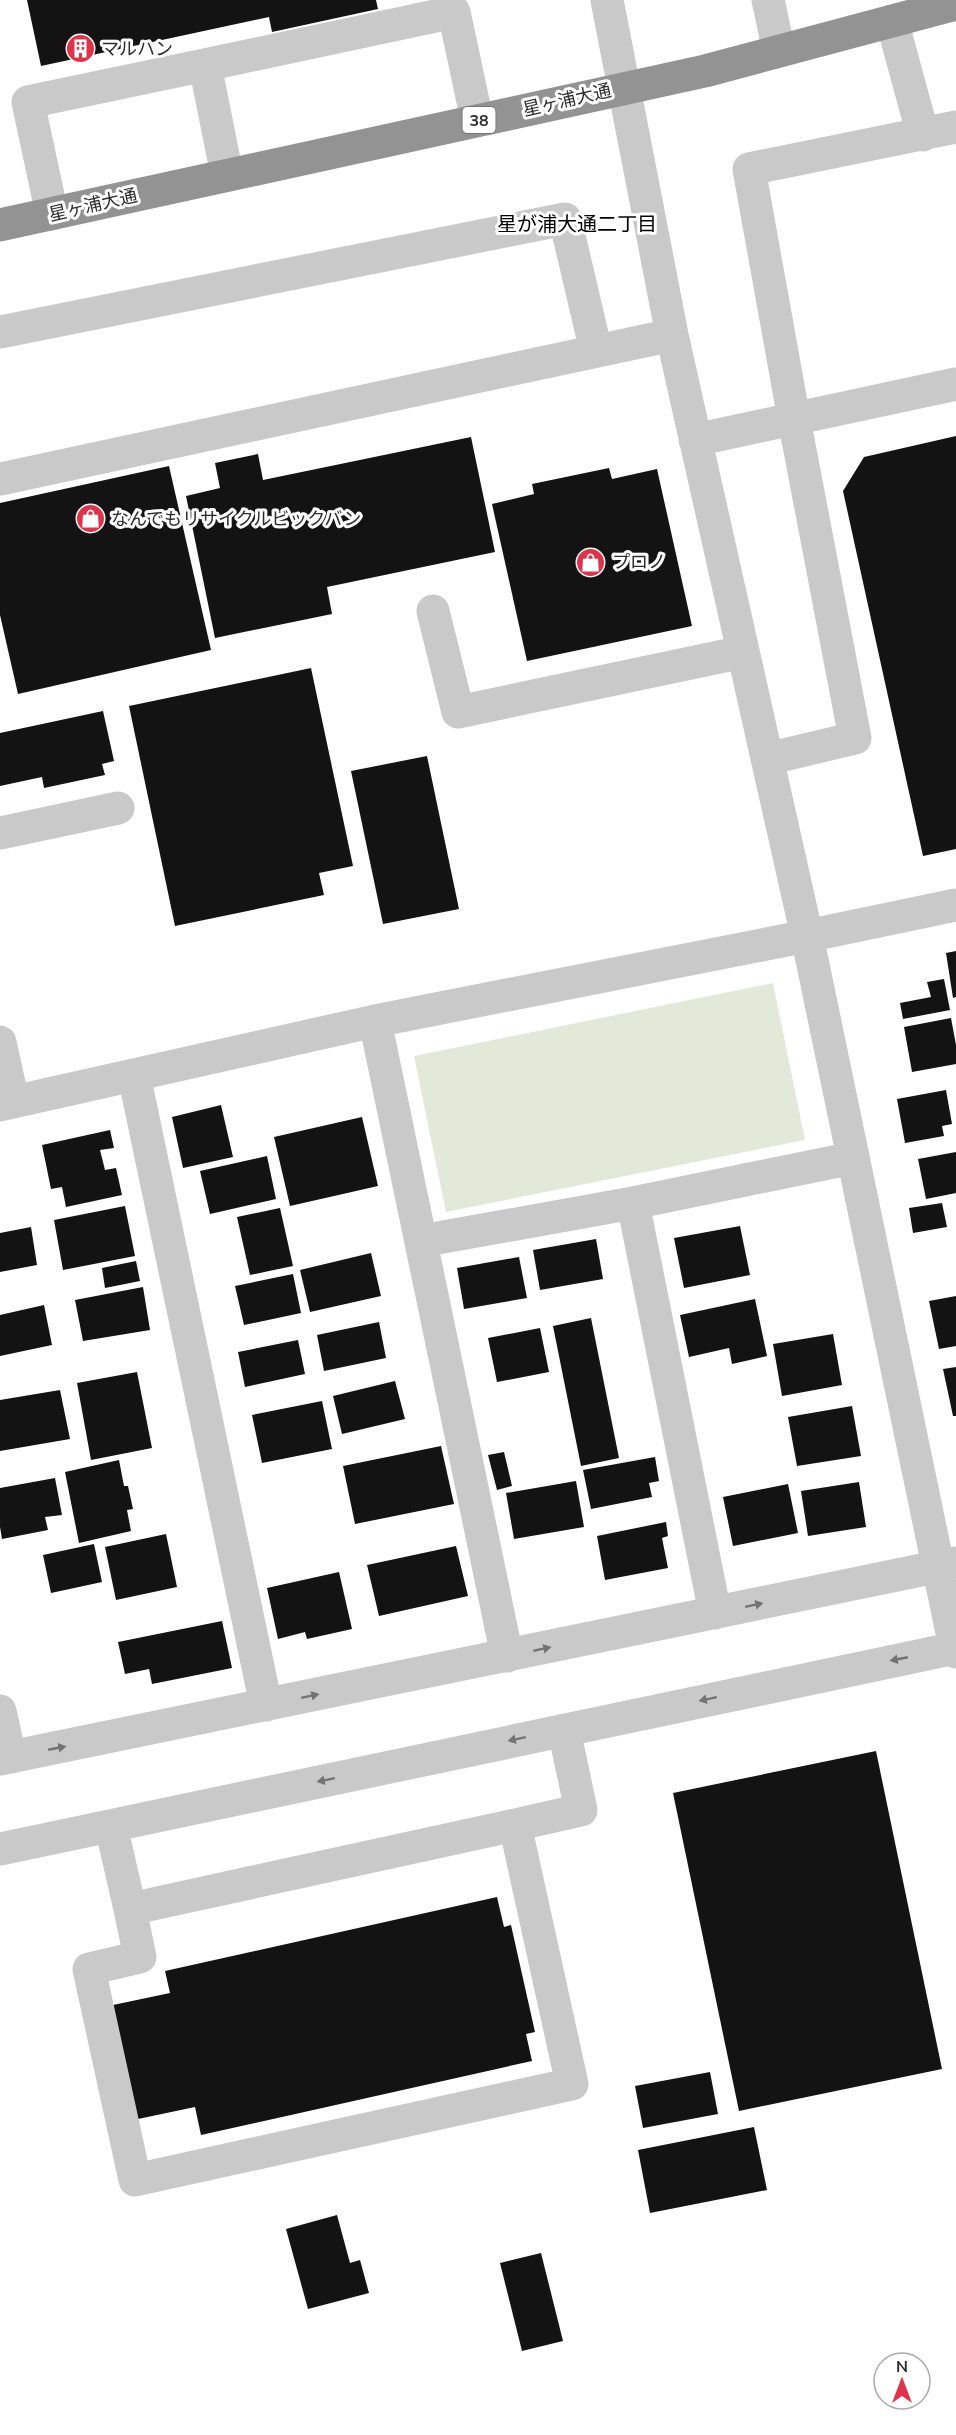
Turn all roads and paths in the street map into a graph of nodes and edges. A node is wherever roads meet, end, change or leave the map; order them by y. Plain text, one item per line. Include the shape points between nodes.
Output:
1 (607, 0) edge
2 (768, 0) edge
3 (956, 4) edge
4 (892, 21) junction
5 (779, 51) junction
6 (205, 65) junction
7 (625, 87) junction
8 (477, 120) junction
9 (956, 128) edge
10 (923, 135) junction
11 (227, 175) junction
12 (52, 214) junction
13 (0, 225) edge
14 (0, 332) edge
15 (672, 335) junction
16 (596, 351) junction
17 (956, 384) edge
18 (794, 419) junction
19 (695, 440) junction
20 (0, 479) edge
21 (433, 611) dead end
22 (742, 652) junction
23 (767, 759) junction
24 (118, 808) dead end
25 (0, 833) edge
26 (956, 905) edge
27 (807, 936) junction
28 (375, 1021) junction
29 (0, 1042) edge
30 (134, 1075) junction
31 (7, 1104) edge
32 (853, 1158) junction
33 (633, 1203) junction
34 (421, 1241) junction
35 (948, 1565) edge
36 (715, 1613) junction
37 (956, 1649) edge
38 (507, 1656) junction
39 (266, 1706) junction
40 (0, 1711) edge
41 (564, 1730) junction
42 (5, 1758) edge
43 (515, 1825) junction
44 (111, 1826) junction
45 (0, 1849) edge
46 (130, 1909) junction

1 - 7 street
2 - 5 street
3 - 4 highway, 星ヶ浦大通 / 38
4 - 5 highway, 星ヶ浦大通 / 38
4 - 10 street
5 - 7 highway, 星ヶ浦大通 / 38
6 - 8 street via 454,12
6 - 11 street
6 - 12 street via 28,102
7 - 8 highway, 星ヶ浦大通 / 38
7 - 15 street
8 - 11 highway, 星ヶ浦大通 / 38
9 - 10 street
10 - 18 street via 749,169
11 - 12 highway, 星ヶ浦大通 / 38
12 - 13 highway, 星ヶ浦大通 / 38
14 - 16 street via 565,219
15 - 16 street
15 - 19 street
16 - 20 street
17 - 18 street
18 - 19 street
18 - 23 street via 855,738
19 - 22 street
21 - 22 street via 458,712
22 - 23 street
23 - 27 street
24 - 25 street
26 - 27 street
27 - 28 street
27 - 32 street
28 - 30 street
28 - 34 street
29 - 31 street
30 - 31 street
30 - 39 street
32 - 33 street
32 - 35 street
33 - 34 street
33 - 36 street
34 - 38 street
36 -> 35 street
35 - 37 street
38 -> 36 street
37 -> 41 street
39 -> 38 street
42 -> 39 street
40 - 42 street
41 - 43 street via 581,1810
41 -> 44 street
43 - 46 street
43 - 46 street via 572,2084 135,2180 89,1969 140,1957
44 - 45 street
44 - 46 street

